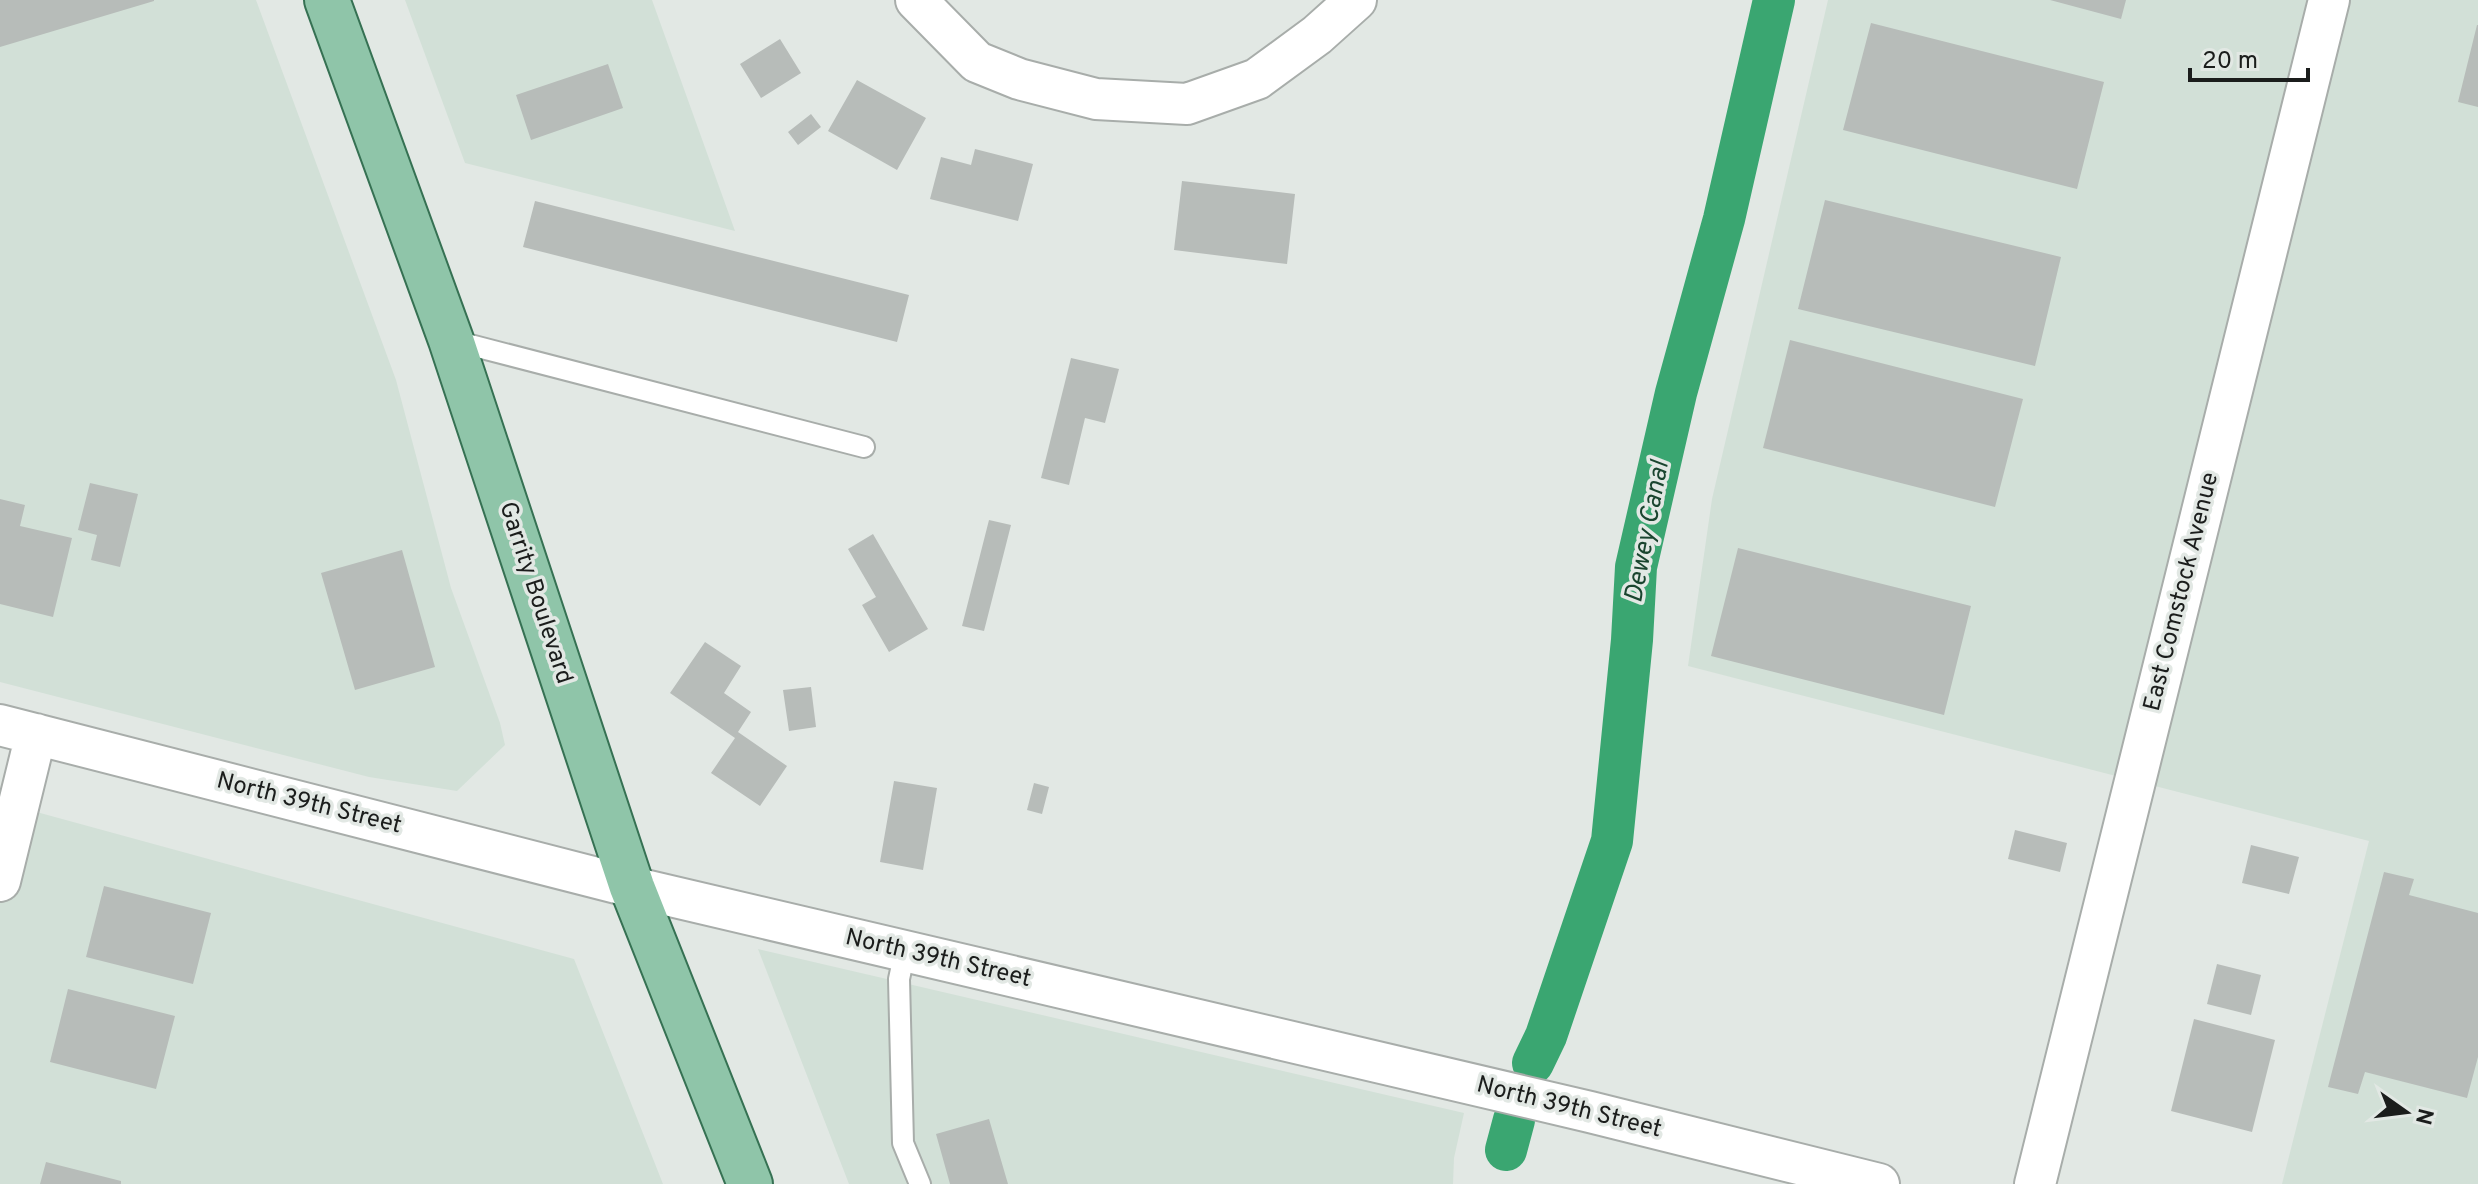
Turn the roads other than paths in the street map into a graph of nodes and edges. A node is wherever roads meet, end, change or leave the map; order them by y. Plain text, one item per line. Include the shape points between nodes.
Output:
1 (327, 0) edge
2 (916, 0) edge
3 (1356, 0) edge
4 (2329, 0) edge
5 (451, 340) junction
6 (864, 447) dead end
7 (18, 729) edge
8 (0, 881) edge
9 (632, 887) junction
10 (905, 951) junction
11 (750, 1184) edge
12 (920, 1184) edge
13 (1879, 1184) edge
14 (2035, 1184) edge

1 - 5 main road, Garrity Boulevard
2 - 3 street via 977,62 1019,79 1096,99 1187,104 1257,79
4 - 14 street, East Comstock Avenue
5 - 6 lane
5 - 9 main road, Garrity Boulevard
7 - 8 street
7 - 9 street, North 39th Street
9 - 10 street, North 39th Street
9 - 11 main road, Garrity Boulevard
10 - 12 lane via 899,979 903,1143
10 - 13 street, North 39th Street

